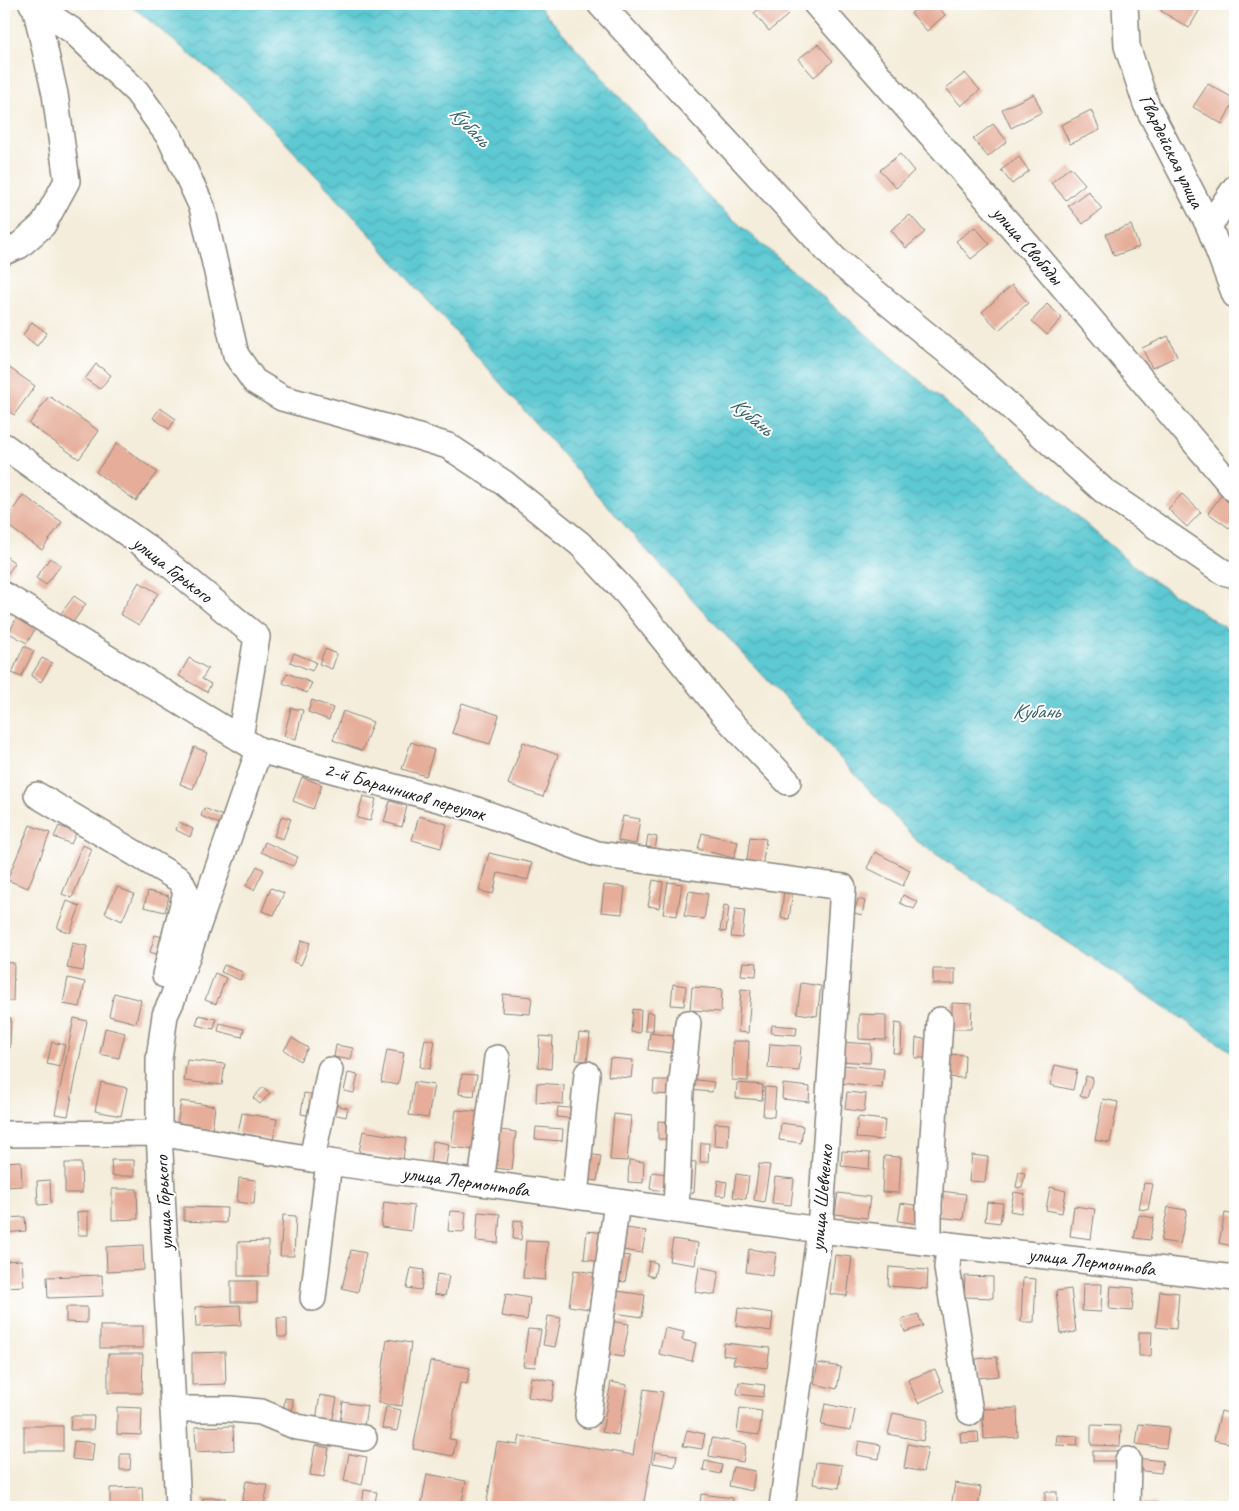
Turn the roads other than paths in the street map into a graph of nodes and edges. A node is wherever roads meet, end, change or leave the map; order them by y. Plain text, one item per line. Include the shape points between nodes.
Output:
1 (600, 4) edge
2 (816, 4) edge
3 (1125, 4) edge
4 (33, 5) edge
5 (1235, 188) edge
6 (1209, 226) junction
7 (4, 252) edge
8 (1235, 295) edge
9 (4, 446) edge
10 (1235, 490) edge
11 (1235, 575) edge
12 (4, 595) edge
13 (250, 744) junction
14 (788, 782) dead end
15 (37, 795) dead end
16 (843, 887) joint
17 (172, 1000) junction
18 (940, 1020) dead end
19 (688, 1023) dead end
20 (497, 1058) dead end
21 (330, 1070) dead end
22 (587, 1074) dead end
23 (159, 1133) junction
24 (4, 1134) edge
25 (320, 1160) junction
26 (481, 1183) junction
27 (575, 1196) junction
28 (618, 1202) junction
29 (676, 1210) junction
30 (820, 1230) junction
31 (939, 1243) junction
32 (1235, 1278) edge
33 (314, 1298) dead end
34 (173, 1408) junction
35 (970, 1412) dead end
36 (588, 1416) dead end
37 (364, 1438) dead end
38 (1128, 1460) dead end
39 (178, 1507) edge
40 (782, 1507) edge
41 (1127, 1507) edge

1 - 11 street via 835,259 973,373 1104,492 1223,572
2 - 10 street, улица Свободы via 1032,250
3 - 6 street, Гвардейская улица via 1127,46 1146,104
4 - 7 street via 55,94 67,182 43,225 19,246
4 - 14 street via 73,31 137,92 170,138 202,207 236,355 254,381 282,398 448,446 504,483 580,544 628,595 725,716
5 - 6 street
6 - 8 street, Гвардейская улица
9 - 13 street, улица Горького via 160,556 257,637
12 - 13 street, 2-й Баранников переулок
13 - 16 street, 2-й Баранников переулок via 471,808 597,854
13 - 17 street, улица Горького
15 - 17 street via 180,880 186,892 162,988
16 - 30 street, улица Шевченко
17 - 23 street, улица Горького via 158,1059
18 - 31 street via 929,1204
19 - 29 street via 681,1091
20 - 26 street
21 - 25 street
22 - 27 street
23 - 24 street, улица Лермонтова
23 - 25 street, улица Лермонтова
23 - 34 street, улица Горького
25 - 26 street, улица Лермонтова
25 - 33 street
26 - 27 street, улица Лермонтова
27 - 28 street, улица Лермонтова
28 - 29 street, улица Лермонтова
28 - 36 street
29 - 30 street, улица Лермонтова
30 - 31 street, улица Лермонтова
30 - 40 street, улица Шевченко
31 - 32 street, улица Лермонтова
31 - 35 street via 947,1268
34 - 37 street via 261,1412 297,1427
34 - 39 street, улица Горького
38 - 41 street

